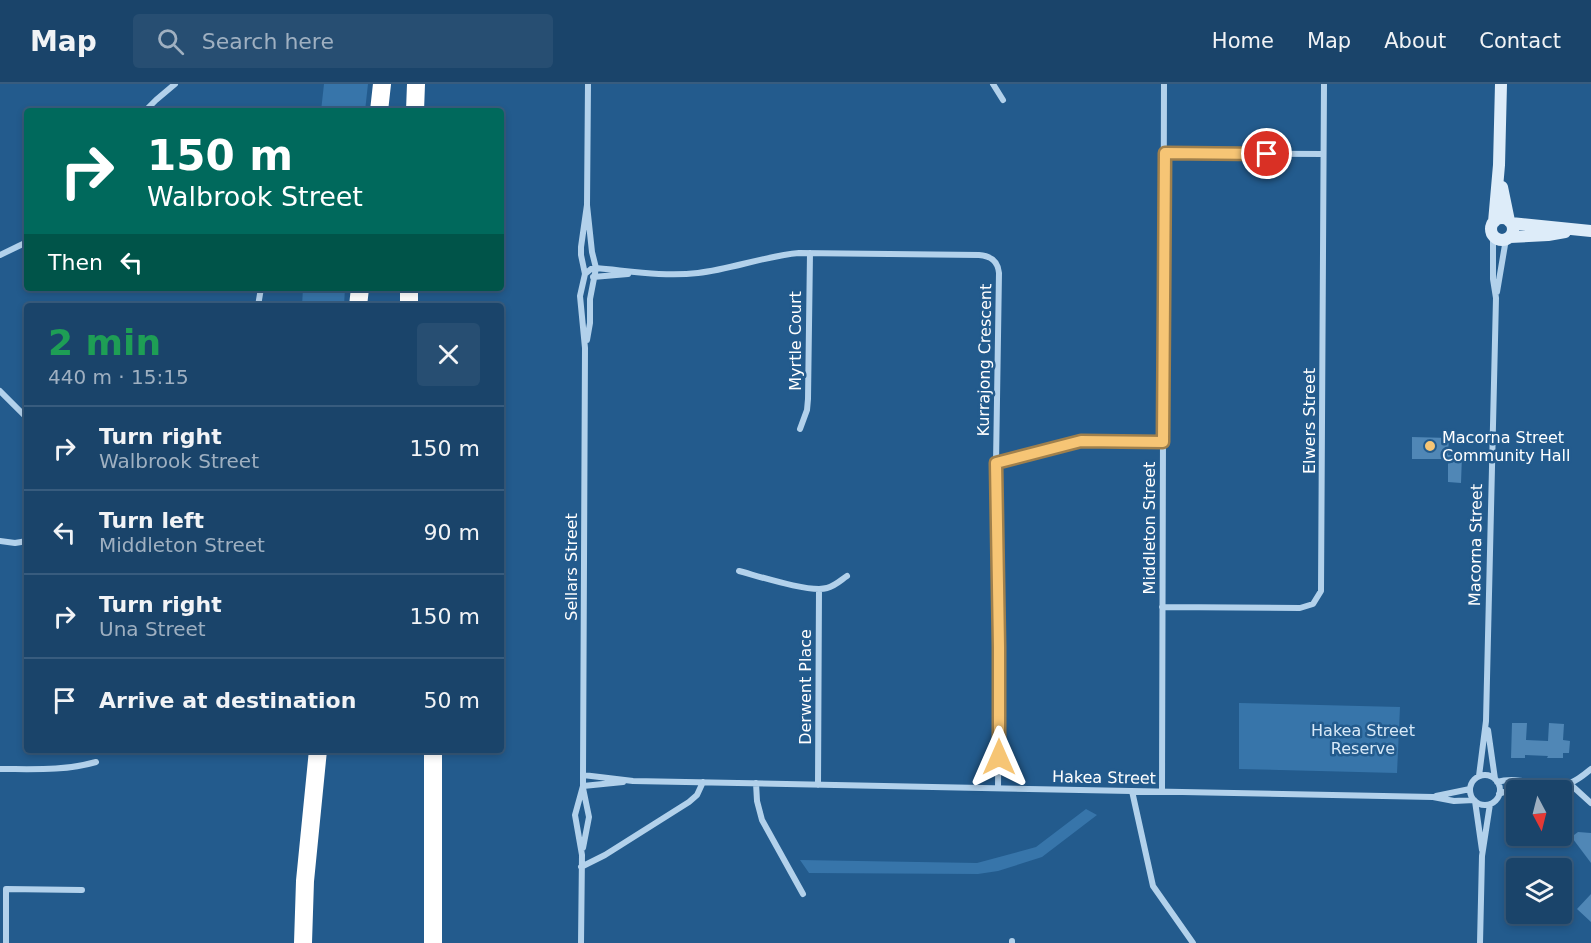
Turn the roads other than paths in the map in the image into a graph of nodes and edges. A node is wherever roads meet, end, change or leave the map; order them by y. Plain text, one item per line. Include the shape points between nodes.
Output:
1 (175, 84) edge
2 (382, 84) edge
3 (416, 84) edge
4 (589, 84) edge
5 (993, 84) edge
6 (1164, 84) edge
7 (1324, 84) edge
8 (1500, 84) edge
9 (1003, 100) dead end
10 (148, 108) edge
11 (379, 108) edge
12 (415, 108) edge
13 (1165, 153) junction
14 (1323, 154) junction
15 (1499, 165) junction
16 (587, 205) junction
17 (1494, 222) junction
18 (1510, 222) junction
19 (1578, 230) junction
20 (1591, 231) edge
21 (1493, 235) junction
22 (1508, 238) junction
23 (24, 243) edge
24 (810, 253) junction
25 (0, 255) edge
26 (596, 268) junction
27 (634, 273) junction
28 (585, 274) junction
29 (595, 277) junction
30 (1496, 298) junction
31 (585, 348) junction
32 (0, 391) edge
33 (24, 415) edge
34 (800, 429) dead end
35 (1163, 442) junction
36 (996, 463) junction
37 (0, 541) edge
38 (24, 542) edge
39 (739, 571) dead end
40 (847, 576) dead end
41 (819, 590) junction
42 (1162, 607) junction
43 (1486, 721) junction
44 (318, 753) edge
45 (433, 753) edge
46 (96, 762) dead end
47 (0, 769) edge
48 (1591, 770) edge
49 (583, 775) junction
50 (1479, 776) junction
51 (1506, 780) edge
52 (633, 781) junction
53 (1496, 781) junction
54 (703, 782) junction
55 (1572, 782) edge
56 (756, 783) junction
57 (818, 784) junction
58 (583, 786) junction
59 (1572, 786) edge
60 (998, 788) junction
61 (1470, 789) junction
62 (1132, 791) junction
63 (1162, 791) junction
64 (1506, 791) edge
65 (1499, 794) junction
66 (1433, 797) junction
67 (1475, 801) junction
68 (1591, 803) edge
69 (1490, 804) junction
70 (582, 855) junction
71 (1482, 856) junction
72 (581, 867) junction
73 (3, 887) edge
74 (82, 890) dead end
75 (803, 894) dead end
76 (6, 943) edge
77 (303, 943) edge
78 (433, 943) edge
79 (581, 943) edge
80 (1193, 943) edge
81 (1480, 943) edge

1 - 10 street
2 - 11 highway
3 - 12 highway
4 - 16 street, Sellars Street
5 - 9 street
6 - 13 street, Middleton Street
7 - 14 street, Elwers Street
8 - 15 street
13 - 14 street
13 - 35 street, Middleton Street
14 - 42 street, Elwers Street via 1321,591 1313,604 1300,608
15 - 17 street
15 - 18 street
16 - 26 street, Sellars Street
16 - 28 street, Sellars Street via 581,247
17 - 18 street via 1499,218
17 - 21 street
18 - 19 street
18 - 22 street via 1513,230
19 - 20 street
19 - 22 street
21 - 22 street
21 - 30 street, Macorna Street
22 - 30 street, Macorna Street
23 - 25 street
24 - 27 street, Kurrajong Crescent via 696,273
24 - 34 street, Myrtle Court via 808,399
24 - 36 street, Kurrajong Crescent via 979,255 996,262
26 - 27 street, Kurrajong Crescent
26 - 28 street
26 - 29 street, Sellars Street
27 - 29 street, Kurrajong Crescent
28 - 29 street, Kurrajong Crescent
28 - 31 street, Sellars Street via 580,296
29 - 31 street, Sellars Street
30 - 43 street, Macorna Street
31 - 49 street, Sellars Street
32 - 33 street
35 - 36 street via 1081,441
35 - 42 street, Middleton Street
36 - 60 street, Kurrajong Crescent
37 - 38 street
39 - 41 street
40 - 41 street
41 - 57 street, Derwent Place
42 - 63 street, Middleton Street
43 - 50 street, Macorna Street
43 - 53 street, Macorna Street
44 - 77 highway
45 - 78 highway
46 - 47 street via 57,768
48 - 55 street
49 - 52 street, Hakea Street
49 - 58 street, Sellars Street
50 - 53 street
50 - 61 street
51 - 53 street
52 - 54 street, Hakea Street
52 - 58 street, Hakea Street
53 - 65 street
54 - 56 street, Hakea Street
54 - 72 street via 689,802
56 - 57 street, Hakea Street
56 - 75 street via 762,820
57 - 60 street, Hakea Street
58 - 70 street, Sellars Street via 589,817
58 - 70 street, Sellars Street via 575,815
59 - 68 street
60 - 62 street, Hakea Street
61 - 66 street, Hakea Street
61 - 67 street
62 - 63 street, Hakea Street
62 - 80 street via 1153,886
63 - 66 street, Hakea Street
64 - 65 street
65 - 69 street
66 - 67 street, Hakea Street
67 - 69 street
67 - 71 street
69 - 71 street
70 - 72 street, Sellars Street
71 - 81 street
72 - 79 street, Sellars Street
73 - 74 street
73 - 76 street

